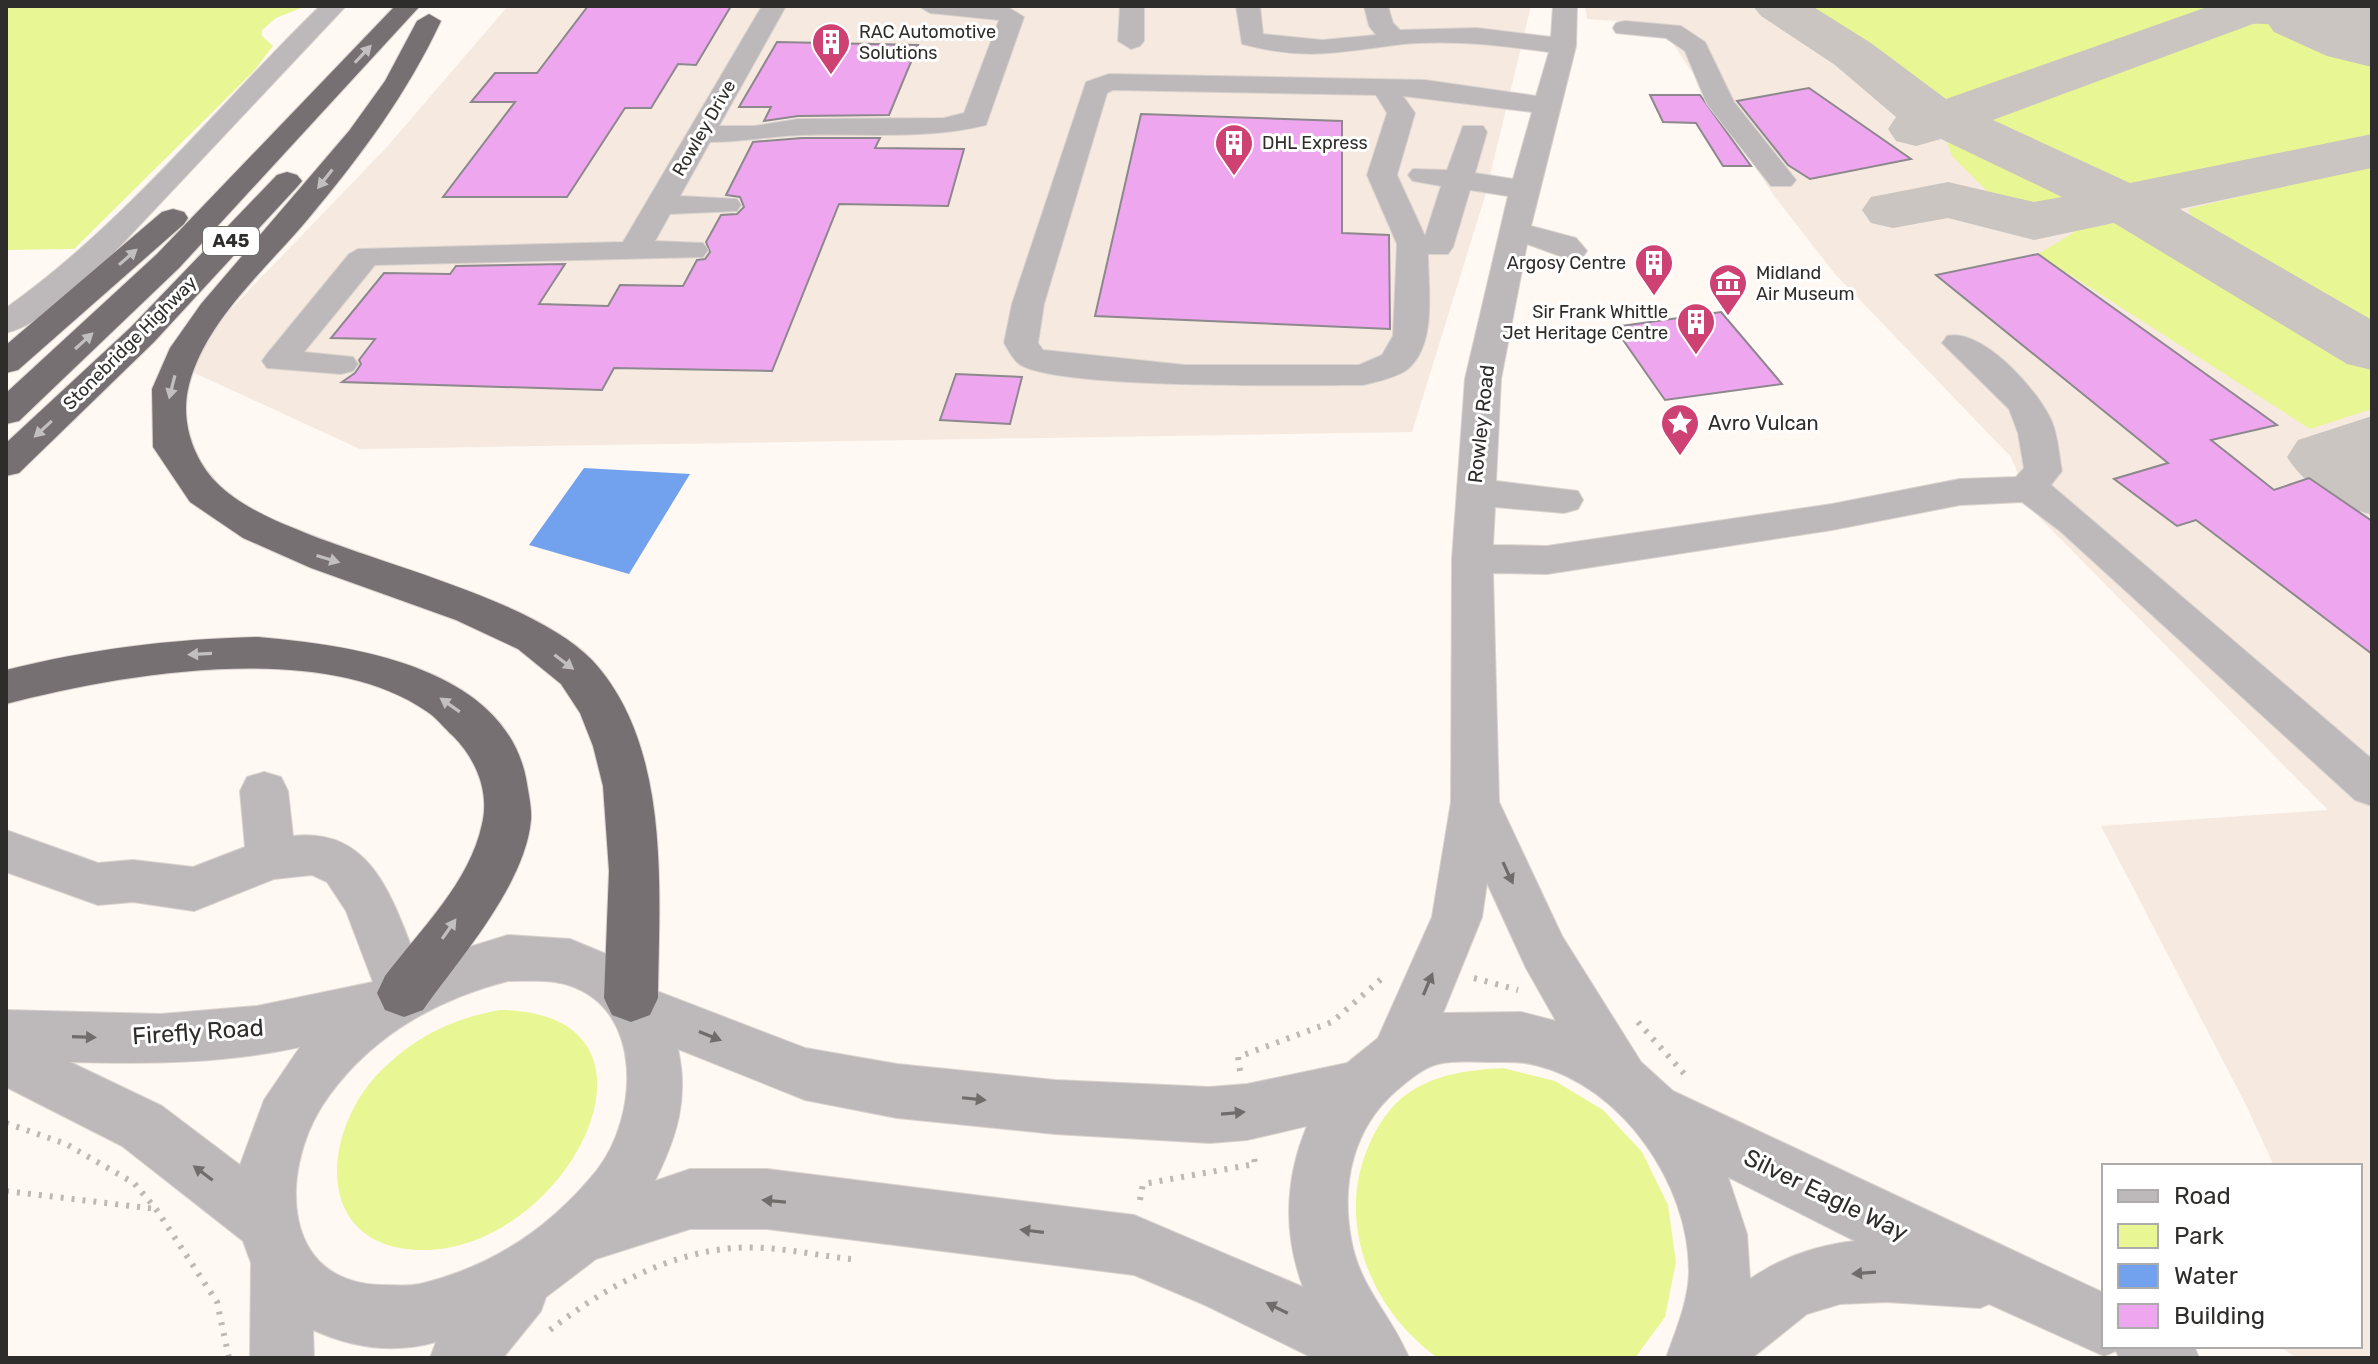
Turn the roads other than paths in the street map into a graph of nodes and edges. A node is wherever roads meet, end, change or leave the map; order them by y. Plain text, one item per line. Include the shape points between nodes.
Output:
1 (334, 6) edge
2 (774, 6) edge
3 (930, 6) edge
4 (1132, 6) edge
5 (1248, 6) edge
6 (1376, 6) edge
7 (427, 11) edge
8 (1564, 25) edge
9 (1394, 38) junction
10 (1131, 41) dead end
11 (334, 85) junction
12 (1393, 101) junction
13 (1549, 122) junction
14 (1473, 132) dead end
15 (698, 138) junction
16 (863, 143) dead end
17 (1423, 175) dead end
18 (1458, 180) junction
19 (1781, 180) dead end
20 (1524, 189) junction
21 (660, 205) junction
22 (726, 205) dead end
23 (1514, 231) junction
24 (1437, 247) dead end
25 (634, 250) junction
26 (692, 250) dead end
27 (1571, 251) dead end
28 (6, 323) edge
29 (1959, 343) dead end
30 (6, 363) edge
31 (341, 364) dead end
32 (6, 413) edge
33 (6, 464) edge
34 (2026, 489) junction
35 (1474, 492) junction
36 (1564, 500) dead end
37 (1472, 559) junction
38 (6, 687) edge
39 (2372, 787) edge
40 (264, 791) dead end
41 (1475, 802) junction
42 (6, 851) edge
43 (271, 859) junction
44 (396, 998) junction
45 (634, 1003) junction
46 (6, 1035) edge
47 (6, 1059) edge
48 (1379, 1071) junction
49 (1656, 1091) junction
50 (582, 1234) junction
51 (273, 1243) junction
52 (531, 1275) junction
53 (1998, 1277) junction
54 (2102, 1324) edge
55 (2150, 1348) edge
56 (1375, 1356) edge
57 (282, 1358) edge
58 (462, 1358) edge
59 (1701, 1358) edge
60 (2167, 1358) edge

1 - 28 street via 107,245
2 - 15 street, Rowley Drive
3 - 15 street via 1012,17 976,119 944,126 798,127
4 - 10 street
5 - 9 street via 1251,39 1269,44 1359,47
6 - 9 street via 1381,26
11 -> 7 highway, Stonebridge Highway / A45
7 -> 33 highway, Stonebridge Highway / A45 via 271,198 142,335
7 -> 45 highway via 414,57 364,129 201,328 177,368 166,423 173,453 198,489 242,523 304,551 469,607 530,637 575,670 613,734 631,796
8 - 9 street
8 - 13 street, Rowley Road
8 - 19 street via 1624,23 1672,31 1696,47 1721,104
30 -> 11 highway
32 -> 11 highway, Stonebridge Highway / A45 via 168,261
12 - 12 street via 1382,175 1413,244 1410,336 1396,362 1363,375 1185,375 1053,364 1031,357 1021,343 1028,304 1095,88 1109,82
12 - 13 street
13 - 20 street, Rowley Road
14 - 18 street
15 - 16 street
15 - 21 street, Rowley Drive
17 - 18 street
18 - 20 street
18 - 24 street
20 - 23 street, Rowley Road
21 - 22 street
21 - 25 street, Rowley Drive
23 - 27 street via 1552,240
23 - 35 street, Rowley Road via 1483,379
25 - 26 street
25 - 31 street via 369,256 279,361
29 - 34 street via 2015,394 2033,420 2043,471
34 - 37 street via 1960,492 1547,560
34 - 39 street via 2045,497
35 - 36 street
35 - 37 street, Rowley Road
37 - 41 street, Rowley Road
44 -> 38 highway via 471,899 508,820 497,757 469,718 403,677 329,660 248,651 157,656
40 - 43 street
48 -> 41 street, Rowley Road via 1457,917
41 -> 49 street, Rowley Road via 1562,986
42 - 43 street via 98,884 133,881 194,889
43 - 44 street via 316,854 344,867 367,901
44 - 45 street via 456,969 508,958 544,958 599,972
46 -> 44 street, Firefly Road via 161,1039 257,1031
44 - 51 street via 345,1038 308,1079 281,1126 266,1174
45 -> 48 street, Silver Eagle Way via 805,1074 1055,1107 1247,1112
45 - 50 street via 654,1044 657,1088 646,1137 620,1186
51 -> 47 street via 142,1126
48 - 49 street, Silver Eagle Way via 1439,1039 1531,1038
48 - 56 street, Rowley Road via 1336,1122 1318,1168 1317,1210 1324,1259 1343,1308
49 - 53 street, Silver Eagle Way
49 - 59 street, Rowley Road via 1712,1212 1720,1270
50 - 52 street
56 -> 50 street via 1227,1283 1134,1245 767,1199 690,1199
51 - 52 street via 313,1297 358,1316 414,1318 473,1304
51 - 57 street
52 - 58 street
53 - 54 street, Silver Eagle Way
53 -> 59 street, Silver Eagle Way via 1870,1272 1824,1278 1795,1286
55 - 60 street

